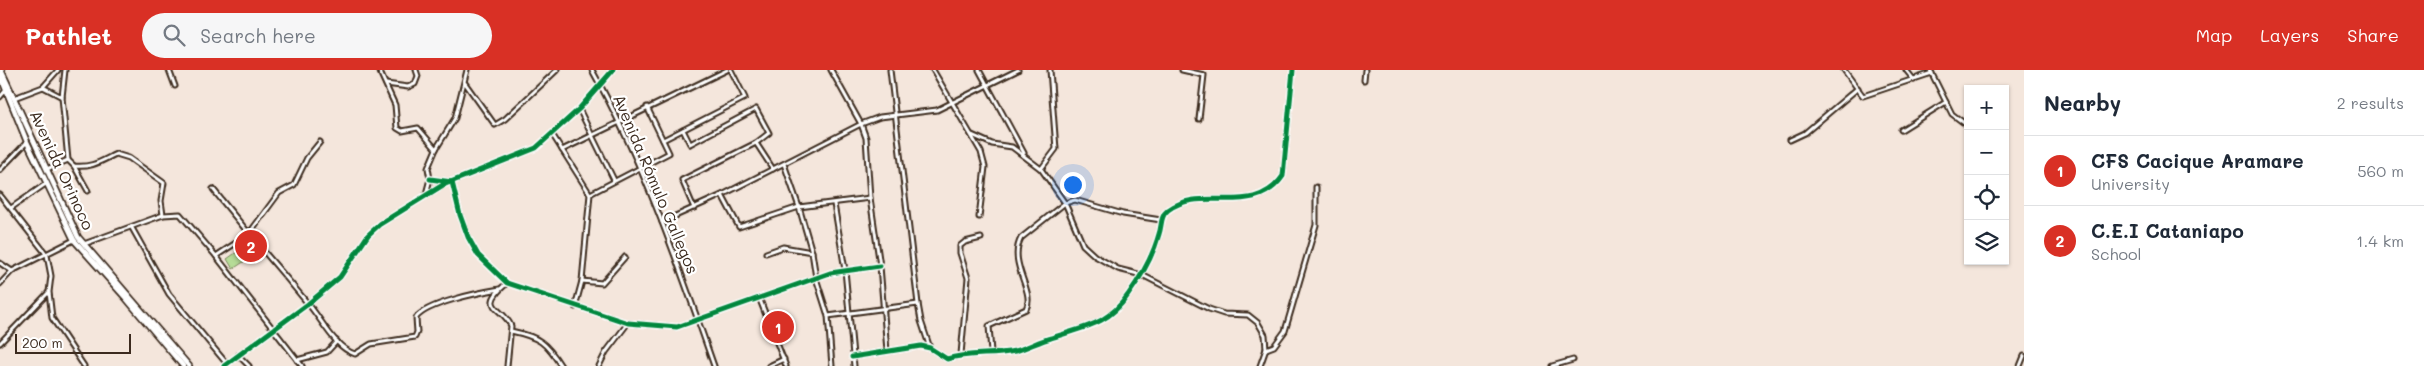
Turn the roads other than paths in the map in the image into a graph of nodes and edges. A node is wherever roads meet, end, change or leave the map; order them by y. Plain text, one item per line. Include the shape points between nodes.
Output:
1 (1, 70) edge
2 (58, 70) edge
3 (65, 70) edge
4 (169, 70) edge
5 (379, 70) edge
6 (416, 70) edge
7 (468, 70) edge
8 (557, 70) edge
9 (592, 70) edge
10 (612, 70) edge
11 (727, 70) edge
12 (731, 70) edge
13 (831, 70) edge
14 (890, 70) edge
15 (933, 70) edge
16 (979, 70) edge
17 (1018, 70) edge
18 (1050, 70) edge
19 (1182, 70) edge
20 (1293, 70) edge
21 (1365, 70) edge
22 (1844, 70) edge
23 (1906, 70) edge
24 (1931, 72) edge
25 (0, 75) edge
26 (1364, 80) dead end
27 (1914, 80) junction
28 (386, 83) junction
29 (465, 83) junction
30 (600, 85) junction
31 (176, 86) dead end
32 (987, 86) junction
33 (43, 87) junction
34 (1858, 88) junction
35 (6, 90) junction
36 (0, 97) edge
37 (14, 98) junction
38 (62, 98) junction
39 (1946, 102) junction
40 (952, 104) junction
41 (647, 107) junction
42 (579, 109) junction
43 (894, 115) junction
44 (1199, 119) dead end
45 (618, 122) junction
46 (1964, 123) edge
47 (861, 124) junction
48 (683, 130) junction
49 (1901, 130) dead end
50 (552, 134) junction
51 (592, 135) junction
52 (972, 135) junction
53 (663, 140) junction
54 (1790, 140) dead end
55 (27, 142) junction
56 (320, 142) dead end
57 (756, 143) junction
58 (436, 149) junction
59 (562, 150) junction
60 (1024, 154) junction
61 (68, 160) junction
62 (784, 164) junction
63 (74, 166) junction
64 (47, 168) junction
65 (639, 168) junction
66 (774, 169) junction
67 (1041, 169) junction
68 (0, 170) edge
69 (430, 179) junction
70 (614, 180) junction
71 (452, 182) junction
72 (47, 183) junction
73 (1316, 187) dead end
74 (213, 189) dead end
75 (88, 191) dead end
76 (426, 194) junction
77 (590, 194) junction
78 (0, 195) edge
79 (722, 195) junction
80 (870, 198) junction
81 (1065, 203) junction
82 (834, 204) junction
83 (799, 207) junction
84 (11, 208) junction
85 (694, 208) junction
86 (163, 215) junction
87 (979, 217) dead end
88 (1161, 220) junction
89 (662, 222) junction
90 (132, 228) junction
91 (248, 235) junction
92 (982, 238) dead end
93 (76, 239) junction
94 (84, 244) junction
95 (812, 252) junction
96 (766, 253) dead end
97 (47, 255) junction
98 (216, 256) junction
99 (625, 257) dead end
100 (0, 263) edge
101 (880, 266) junction
102 (845, 270) junction
103 (12, 271) junction
104 (1142, 275) junction
105 (816, 278) junction
106 (582, 281) junction
107 (507, 283) junction
108 (0, 284) edge
109 (500, 289) junction
110 (49, 292) junction
111 (760, 300) junction
112 (308, 304) junction
113 (918, 304) junction
114 (575, 307) junction
115 (882, 309) junction
116 (850, 313) junction
117 (828, 316) junction
118 (698, 320) junction
119 (628, 323) junction
120 (274, 329) junction
121 (511, 331) junction
122 (337, 341) junction
123 (0, 343) edge
124 (930, 348) junction
125 (1266, 349) junction
126 (887, 351) junction
127 (991, 352) junction
128 (961, 354) junction
129 (238, 355) junction
130 (852, 357) junction
131 (2024, 358) edge
132 (784, 359) junction
133 (297, 360) junction
134 (1573, 360) dead end
135 (225, 365) edge
136 (84, 366) edge
137 (183, 366) edge
138 (189, 366) edge
139 (249, 366) edge
140 (302, 366) edge
141 (507, 366) edge
142 (561, 366) edge
143 (599, 366) edge
144 (714, 366) edge
145 (769, 366) edge
146 (786, 366) edge
147 (832, 366) edge
148 (854, 366) edge
149 (1260, 366) edge
150 (1552, 366) edge
151 (2020, 366) edge

1 - 37 main road, Avenida Orinoco
2 - 33 street
3 - 38 street
4 - 31 street
5 - 28 street
6 - 28 street via 415,84 408,87
7 - 29 street
8 - 29 street via 495,126
9 - 30 street, Avenida Rómulo Gallegos
10 - 30 street
11 - 41 street
12 - 48 street via 745,98
13 - 47 street
14 - 43 street
15 - 40 street
16 - 32 street
17 - 32 street
18 - 67 street via 1056,149
19 - 44 street via 1204,75
20 - 88 street via 1283,176 1276,187 1251,199 1185,201 1167,211
21 - 26 street
22 - 34 street
23 - 27 street
24 - 27 street
24 - 39 street
25 - 35 main road, Avenida Orinoco
27 - 34 street via 1863,96
28 - 58 street via 395,105 397,128 402,131 418,128
29 - 58 street via 455,118
30 - 42 street
30 - 45 street, Avenida Rómulo Gallegos
32 - 40 street
32 - 60 street
33 - 37 street
33 - 38 street
34 - 54 street via 1805,133
35 - 36 street
35 - 55 main road, Avenida Orinoco
37 - 64 main road, Avenida Orinoco
38 - 61 street
39 - 46 street via 1952,114
39 - 49 street
40 - 43 street via 936,110
40 - 52 street
41 - 45 street
41 - 53 street
42 - 50 street
42 - 51 street
43 - 47 street via 880,116
43 - 113 street
45 - 51 street
45 - 65 street, Avenida Rómulo Gallegos
47 - 62 street
47 - 80 street via 866,138
48 - 53 street
48 - 57 street via 690,144 756,109 770,133
50 - 59 street
50 - 71 street via 524,154
51 - 59 street
51 - 70 street
52 - 60 street via 992,144 1012,146
52 - 87 street via 985,167
53 - 65 street via 669,153
55 - 68 street
55 - 72 main road, Avenida Orinoco
56 - 91 street via 307,158 294,185 279,193
57 - 66 street
57 - 85 street via 682,180
58 - 69 street via 428,168
59 - 77 street
60 - 67 street
61 - 63 street
61 - 64 street
62 - 66 street
62 - 83 street
63 - 75 street
63 - 86 street via 93,166 116,154 129,158 164,183 160,200
64 - 93 main road, Avenida Orinoco
65 - 70 street
65 - 89 street, Avenida Rómulo Gallegos
66 - 79 street
67 - 81 street
69 - 71 street
69 - 76 street
70 - 77 street
71 - 76 street
71 - 107 street via 468,238 478,255
72 - 84 street
72 - 93 main road, Avenida Orinoco
73 - 125 street via 1316,225 1287,324 1274,346
74 - 91 street
76 - 112 street via 368,235 340,277
77 - 106 street
78 - 84 street
79 - 83 street via 739,227
79 - 85 street
80 - 82 street
80 - 101 street
81 - 88 street via 1076,200 1123,214
81 - 104 street via 1083,245 1118,269
81 - 127 street via 1021,238 1017,246 1029,304 1026,309 989,326
82 - 83 street
82 - 102 street
83 - 95 street
84 - 97 street
85 - 89 street
86 - 90 street
86 - 98 street via 180,214
88 - 104 street via 1160,233
89 - 118 street, Avenida Rómulo Gallegos
90 - 94 street
90 - 135 street via 169,294
91 - 98 street
91 - 112 street
92 - 128 street via 960,246 968,278
93 - 94 main road, Avenida Orinoco
93 - 97 street
93 - 137 main road, Avenida Orinoco
94 - 138 main road, Avenida Orinoco
95 - 96 street via 783,247
95 - 105 street
97 - 103 street
97 - 110 street via 51,276
98 - 120 street
99 - 106 street via 602,283
100 - 103 street
101 - 102 street
101 - 115 street
102 - 105 street
102 - 116 street
103 - 108 street
104 - 125 street via 1208,309 1224,314 1248,315 1265,335
104 - 127 street via 1119,307 1098,324 1014,351
105 - 111 street
105 - 117 street
106 - 114 street
107 - 109 street
107 - 114 street
109 - 121 street via 494,309 509,320
109 - 122 street via 423,310 416,318 415,337 371,344 356,354 350,353
110 - 123 street
110 - 136 street via 52,318
111 - 118 street
111 - 132 street
112 - 120 street
112 - 122 street
113 - 115 street
113 - 124 street
114 - 119 street
115 - 116 street
115 - 126 street
116 - 117 street
116 - 130 street
117 - 147 street
118 - 119 street via 677,327
118 - 144 street, Avenida Rómulo Gallegos
119 - 143 street
120 - 129 street
120 - 133 street
121 - 141 street
121 - 142 street via 546,344
122 - 133 street via 327,352
124 - 126 street via 921,346
124 - 128 street via 947,360
125 - 149 street
126 - 130 street
127 - 128 street
129 - 135 street
129 - 139 street
130 - 148 street
131 - 151 street
132 - 145 street
132 - 146 street
133 - 140 street
134 - 150 street

